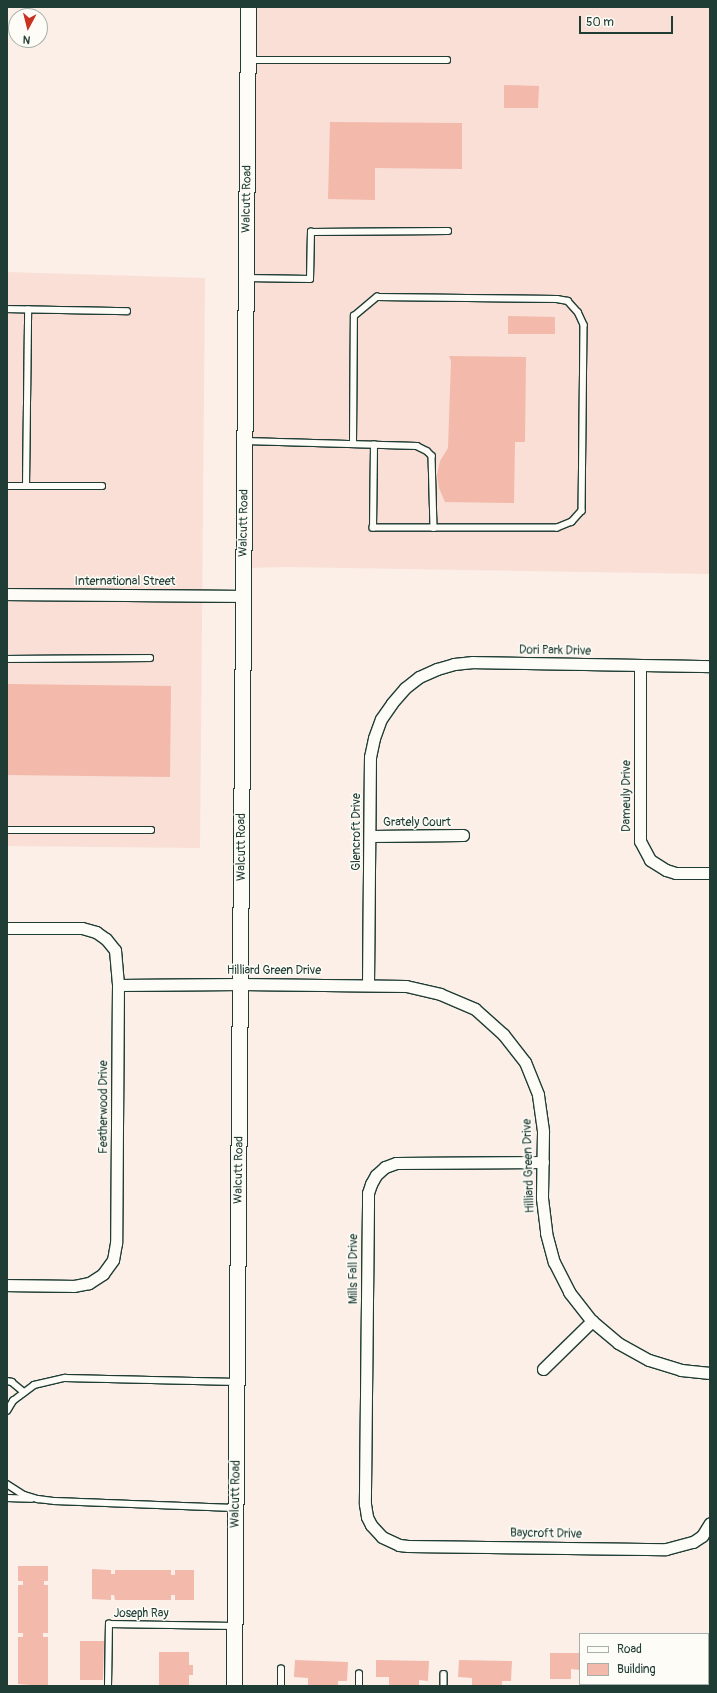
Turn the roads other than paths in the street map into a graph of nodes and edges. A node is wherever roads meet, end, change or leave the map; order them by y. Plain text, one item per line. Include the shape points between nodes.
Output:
1 (248, 7) edge
2 (248, 60) junction
3 (447, 60) dead end
4 (448, 231) dead end
5 (246, 278) junction
6 (7, 309) edge
7 (28, 310) junction
8 (126, 311) dead end
9 (244, 441) junction
10 (353, 444) junction
11 (374, 445) junction
12 (7, 486) edge
13 (26, 486) junction
14 (102, 486) dead end
15 (434, 528) junction
16 (7, 594) edge
17 (243, 596) junction
18 (150, 658) dead end
19 (7, 659) edge
20 (640, 666) junction
21 (710, 666) edge
22 (405, 688) joint
23 (7, 830) edge
24 (151, 830) dead end
25 (463, 835) dead end
26 (371, 836) junction
27 (710, 873) edge
28 (7, 928) edge
29 (241, 984) junction
30 (118, 985) junction
31 (368, 985) junction
32 (543, 1162) junction
33 (7, 1285) edge
34 (592, 1321) junction
35 (542, 1369) dead end
36 (710, 1373) edge
37 (7, 1381) edge
38 (237, 1382) junction
39 (24, 1392) junction
40 (7, 1411) edge
41 (7, 1484) edge
42 (7, 1498) edge
43 (38, 1500) junction
44 (236, 1508) junction
45 (710, 1523) edge
46 (376, 1532) joint
47 (235, 1626) junction
48 (281, 1669) dead end
49 (359, 1674) dead end
50 (444, 1674) dead end
51 (108, 1686) edge
52 (234, 1686) edge
53 (281, 1686) edge
54 (359, 1686) edge
55 (444, 1686) edge

1 - 2 street, Walcutt Road
2 - 3 lane
2 - 5 street, Walcutt Road
4 - 5 lane via 311,232 310,279
5 - 9 street, Walcutt Road
6 - 7 lane
7 - 8 lane
7 - 13 lane
9 - 10 lane
9 - 17 street, Walcutt Road
10 - 11 lane
10 - 15 lane via 354,316 377,297 568,301 578,312 584,325 582,511 572,522 557,528
11 - 15 lane via 417,446 432,456
11 - 15 lane via 373,528
12 - 13 lane
13 - 14 lane
16 - 17 street, International Street
17 - 29 street, Walcutt Road
18 - 19 lane
20 - 21 street, Dori Park Drive
20 - 22 street, Dori Park Drive via 473,662 437,669 419,677
20 - 27 street, Dameuly Drive via 640,841 650,860 661,868 676,873
22 - 26 street, Glencroft Drive via 381,719 374,738 370,757
23 - 24 lane
25 - 26 street, Grately Court
26 - 31 street, Glencroft Drive
28 - 30 street, Featherwood Drive via 82,928 96,932 115,950
29 - 30 street, Hilliard Green Drive
29 - 31 street, Hilliard Green Drive
29 - 38 street, Walcutt Road
30 - 33 street, Featherwood Drive via 116,1243 112,1260 103,1274 89,1283 72,1286
31 - 32 street, Hilliard Green Drive via 406,986 440,994 475,1009 503,1034 525,1062 538,1095 543,1132
32 - 34 street, Hilliard Green Drive via 542,1198 546,1233 554,1262 569,1292
32 - 46 street, Mills Fall Drive via 396,1163 385,1167 371,1184 368,1193 365,1504
34 - 35 street
34 - 36 street, Hilliard Green Drive via 618,1343 648,1360 681,1370
37 - 39 lane
38 - 39 lane via 65,1378 34,1385
38 - 44 street, Walcutt Road
39 - 40 lane via 13,1401
41 - 43 lane
42 - 43 lane
43 - 44 lane
44 - 47 street, Walcutt Road
45 - 46 street, Baycroft Drive via 702,1536 693,1542 666,1548 408,1546 390,1542
47 - 51 lane, Joseph Ray via 109,1624
47 - 52 street, Walcutt Road
48 - 53 lane
49 - 54 lane
50 - 55 lane

